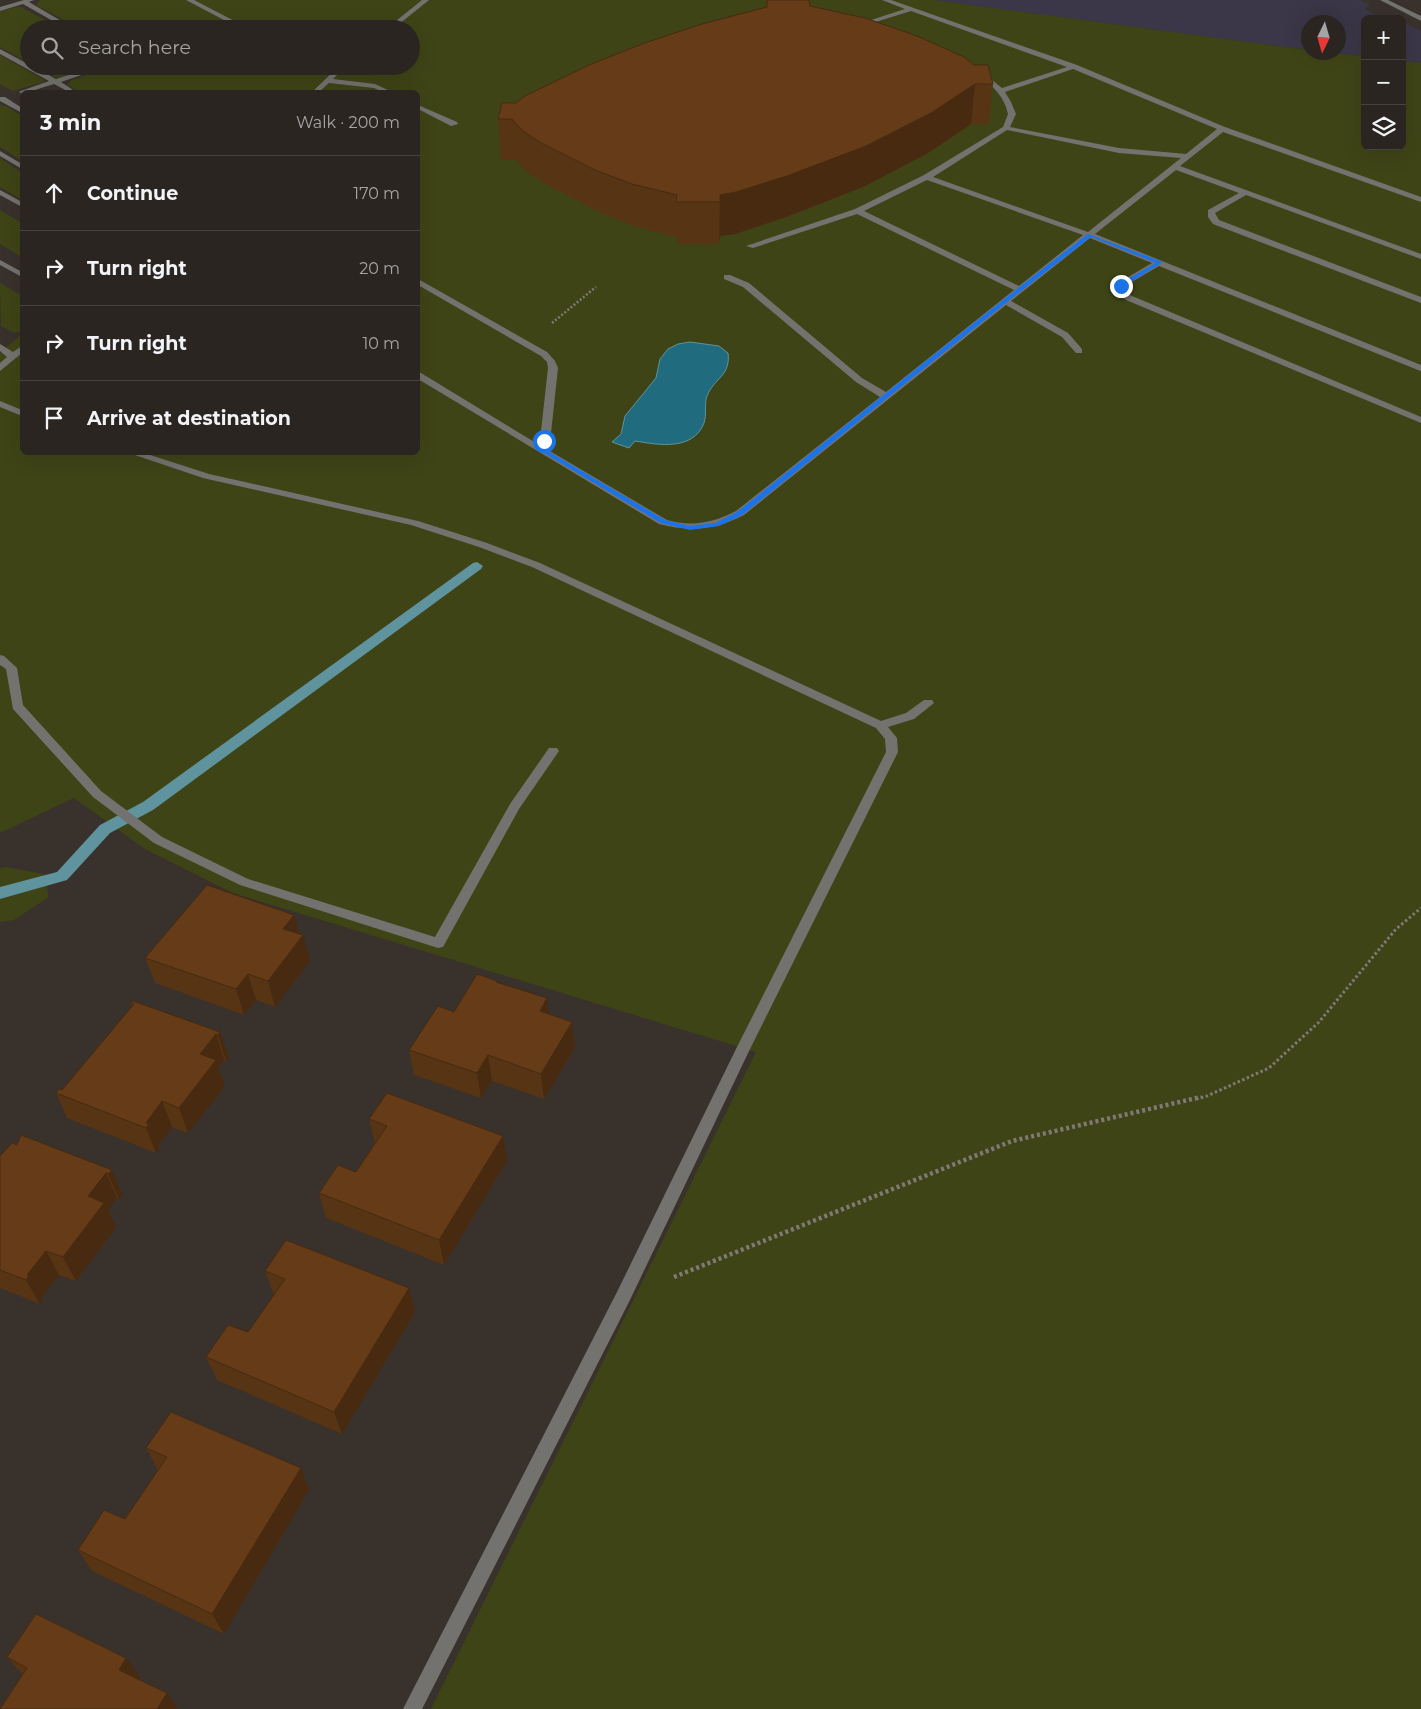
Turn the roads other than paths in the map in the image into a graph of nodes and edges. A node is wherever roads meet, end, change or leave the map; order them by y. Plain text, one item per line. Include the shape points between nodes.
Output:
1 (33, 0) edge
2 (189, 0) edge
3 (426, 0) edge
4 (885, 0) edge
5 (1383, 0) edge
6 (24, 2) junction
7 (0, 9) edge
8 (912, 9) junction
9 (1421, 19) edge
10 (56, 20) edge
11 (230, 20) edge
12 (400, 20) edge
13 (874, 33) edge
14 (0, 51) edge
15 (20, 62) edge
16 (1075, 66) junction
17 (974, 71) edge
18 (43, 75) edge
19 (77, 75) edge
20 (334, 75) edge
21 (328, 81) junction
22 (55, 82) junction
23 (0, 90) edge
24 (30, 90) edge
25 (69, 90) edge
26 (317, 90) edge
27 (383, 90) edge
28 (1001, 91) junction
29 (1, 100) edge
30 (420, 108) edge
31 (20, 111) edge
32 (454, 124) dead end
33 (1006, 128) junction
34 (1222, 129) junction
35 (0, 153) edge
36 (1188, 156) junction
37 (20, 166) edge
38 (1175, 167) junction
39 (927, 177) junction
40 (0, 192) edge
41 (1246, 192) junction
42 (1421, 200) edge
43 (20, 204) edge
44 (858, 211) junction
45 (1090, 235) junction
46 (750, 246) dead end
47 (1421, 258) edge
48 (0, 262) edge
49 (1160, 262) junction
50 (20, 274) edge
51 (727, 277) dead end
52 (420, 283) edge
53 (1020, 290) junction
54 (1421, 300) edge
55 (1004, 301) junction
56 (0, 347) edge
57 (20, 351) edge
58 (1079, 351) dead end
59 (13, 357) junction
60 (0, 368) edge
61 (1421, 368) edge
62 (420, 376) edge
63 (887, 397) junction
64 (0, 404) edge
65 (20, 412) edge
66 (1421, 420) edge
67 (537, 447) junction
68 (140, 455) edge
69 (0, 659) edge
70 (928, 703) dead end
71 (880, 725) junction
72 (553, 751) dead end
73 (412, 1709) edge

1 - 6 street
2 - 11 street
3 - 12 street
4 - 8 street
5 - 9 street
6 - 7 street
6 - 10 street
8 - 13 street via 864,26
8 - 16 street
14 - 15 street
16 - 28 street
16 - 34 street
17 - 28 street
18 - 22 street
19 - 22 street
20 - 21 street
21 - 26 street
21 - 27 street
22 - 24 street
22 - 25 street
23 - 29 street via 11,96
28 - 33 street via 1012,114
29 - 31 street
30 - 32 street
33 - 36 street via 1126,152
33 - 39 street
34 - 36 street
34 - 42 street
35 - 37 street
36 - 38 street
38 - 41 street
38 - 45 street
39 - 44 street
39 - 45 street
40 - 43 street
41 - 47 street
41 - 54 street via 1211,212 1212,218
44 - 46 street
44 - 53 street
45 - 49 street
45 - 53 street
48 - 50 street
49 - 61 street
49 - 66 street via 1121,286 1120,292
51 - 63 street via 746,285 858,380
52 - 67 street via 551,361 546,433 544,441
53 - 55 street
55 - 58 street via 1064,335
55 - 63 street
56 - 59 street
57 - 59 street
59 - 60 street
62 - 67 street
63 - 67 street via 740,513 704,528 663,522
64 - 65 street
68 - 71 street via 206,476 414,523 484,545 536,565
69 - 72 street via 11,668 17,706 97,794 158,840 244,882 438,943 514,807
70 - 71 street via 910,716
71 - 73 street via 891,738 892,752 623,1297

